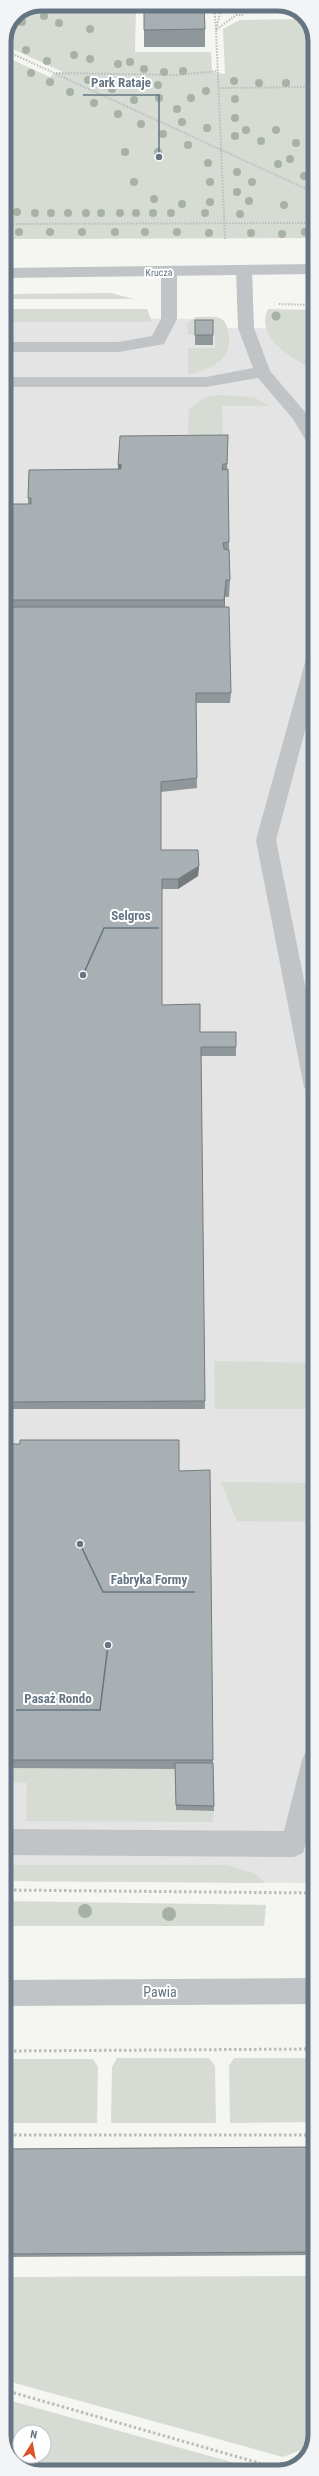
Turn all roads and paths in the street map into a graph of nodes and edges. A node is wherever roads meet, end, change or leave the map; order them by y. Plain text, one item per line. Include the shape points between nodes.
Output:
1 (220, 11) edge
2 (11, 53) edge
3 (218, 71) junction
4 (55, 74) junction
5 (219, 88) junction
6 (308, 88) edge
7 (221, 148) junction
8 (308, 190) edge
9 (224, 223) junction
10 (308, 223) edge
11 (11, 224) edge
12 (225, 237) dead end
13 (308, 269) edge
14 (244, 270) junction
15 (169, 272) junction
16 (11, 273) edge
17 (11, 347) edge
18 (262, 372) junction
19 (11, 382) edge
20 (308, 431) edge
21 (308, 685) edge
22 (308, 1051) edge
23 (308, 1788) edge
24 (11, 1842) edge
25 (11, 1890) edge
26 (308, 1893) edge
27 (308, 1991) edge
28 (11, 1993) edge
29 (308, 2049) edge
30 (11, 2051) edge
31 (308, 2135) edge
32 (11, 2136) edge
33 (11, 2392) edge
34 (259, 2463) edge

1 - 3 path via 216,30
2 - 4 path
3 - 4 path via 161,77 101,73
3 - 5 path
4 - 7 path
5 - 6 path
5 - 7 path
7 - 8 path
7 - 9 path
9 - 10 path
9 - 11 path
9 - 12 path
13 - 14 street, Krucza
14 - 15 street, Krucza
14 - 18 street via 246,328
15 - 16 street, Krucza
15 - 17 street via 169,319 158,340 119,348
18 - 19 street via 206,382
18 - 20 street
21 - 22 street via 266,840
23 - 24 street via 294,1844
25 - 26 path
27 - 28 street, Pawia
29 - 30 path
31 - 32 path
33 - 34 path

